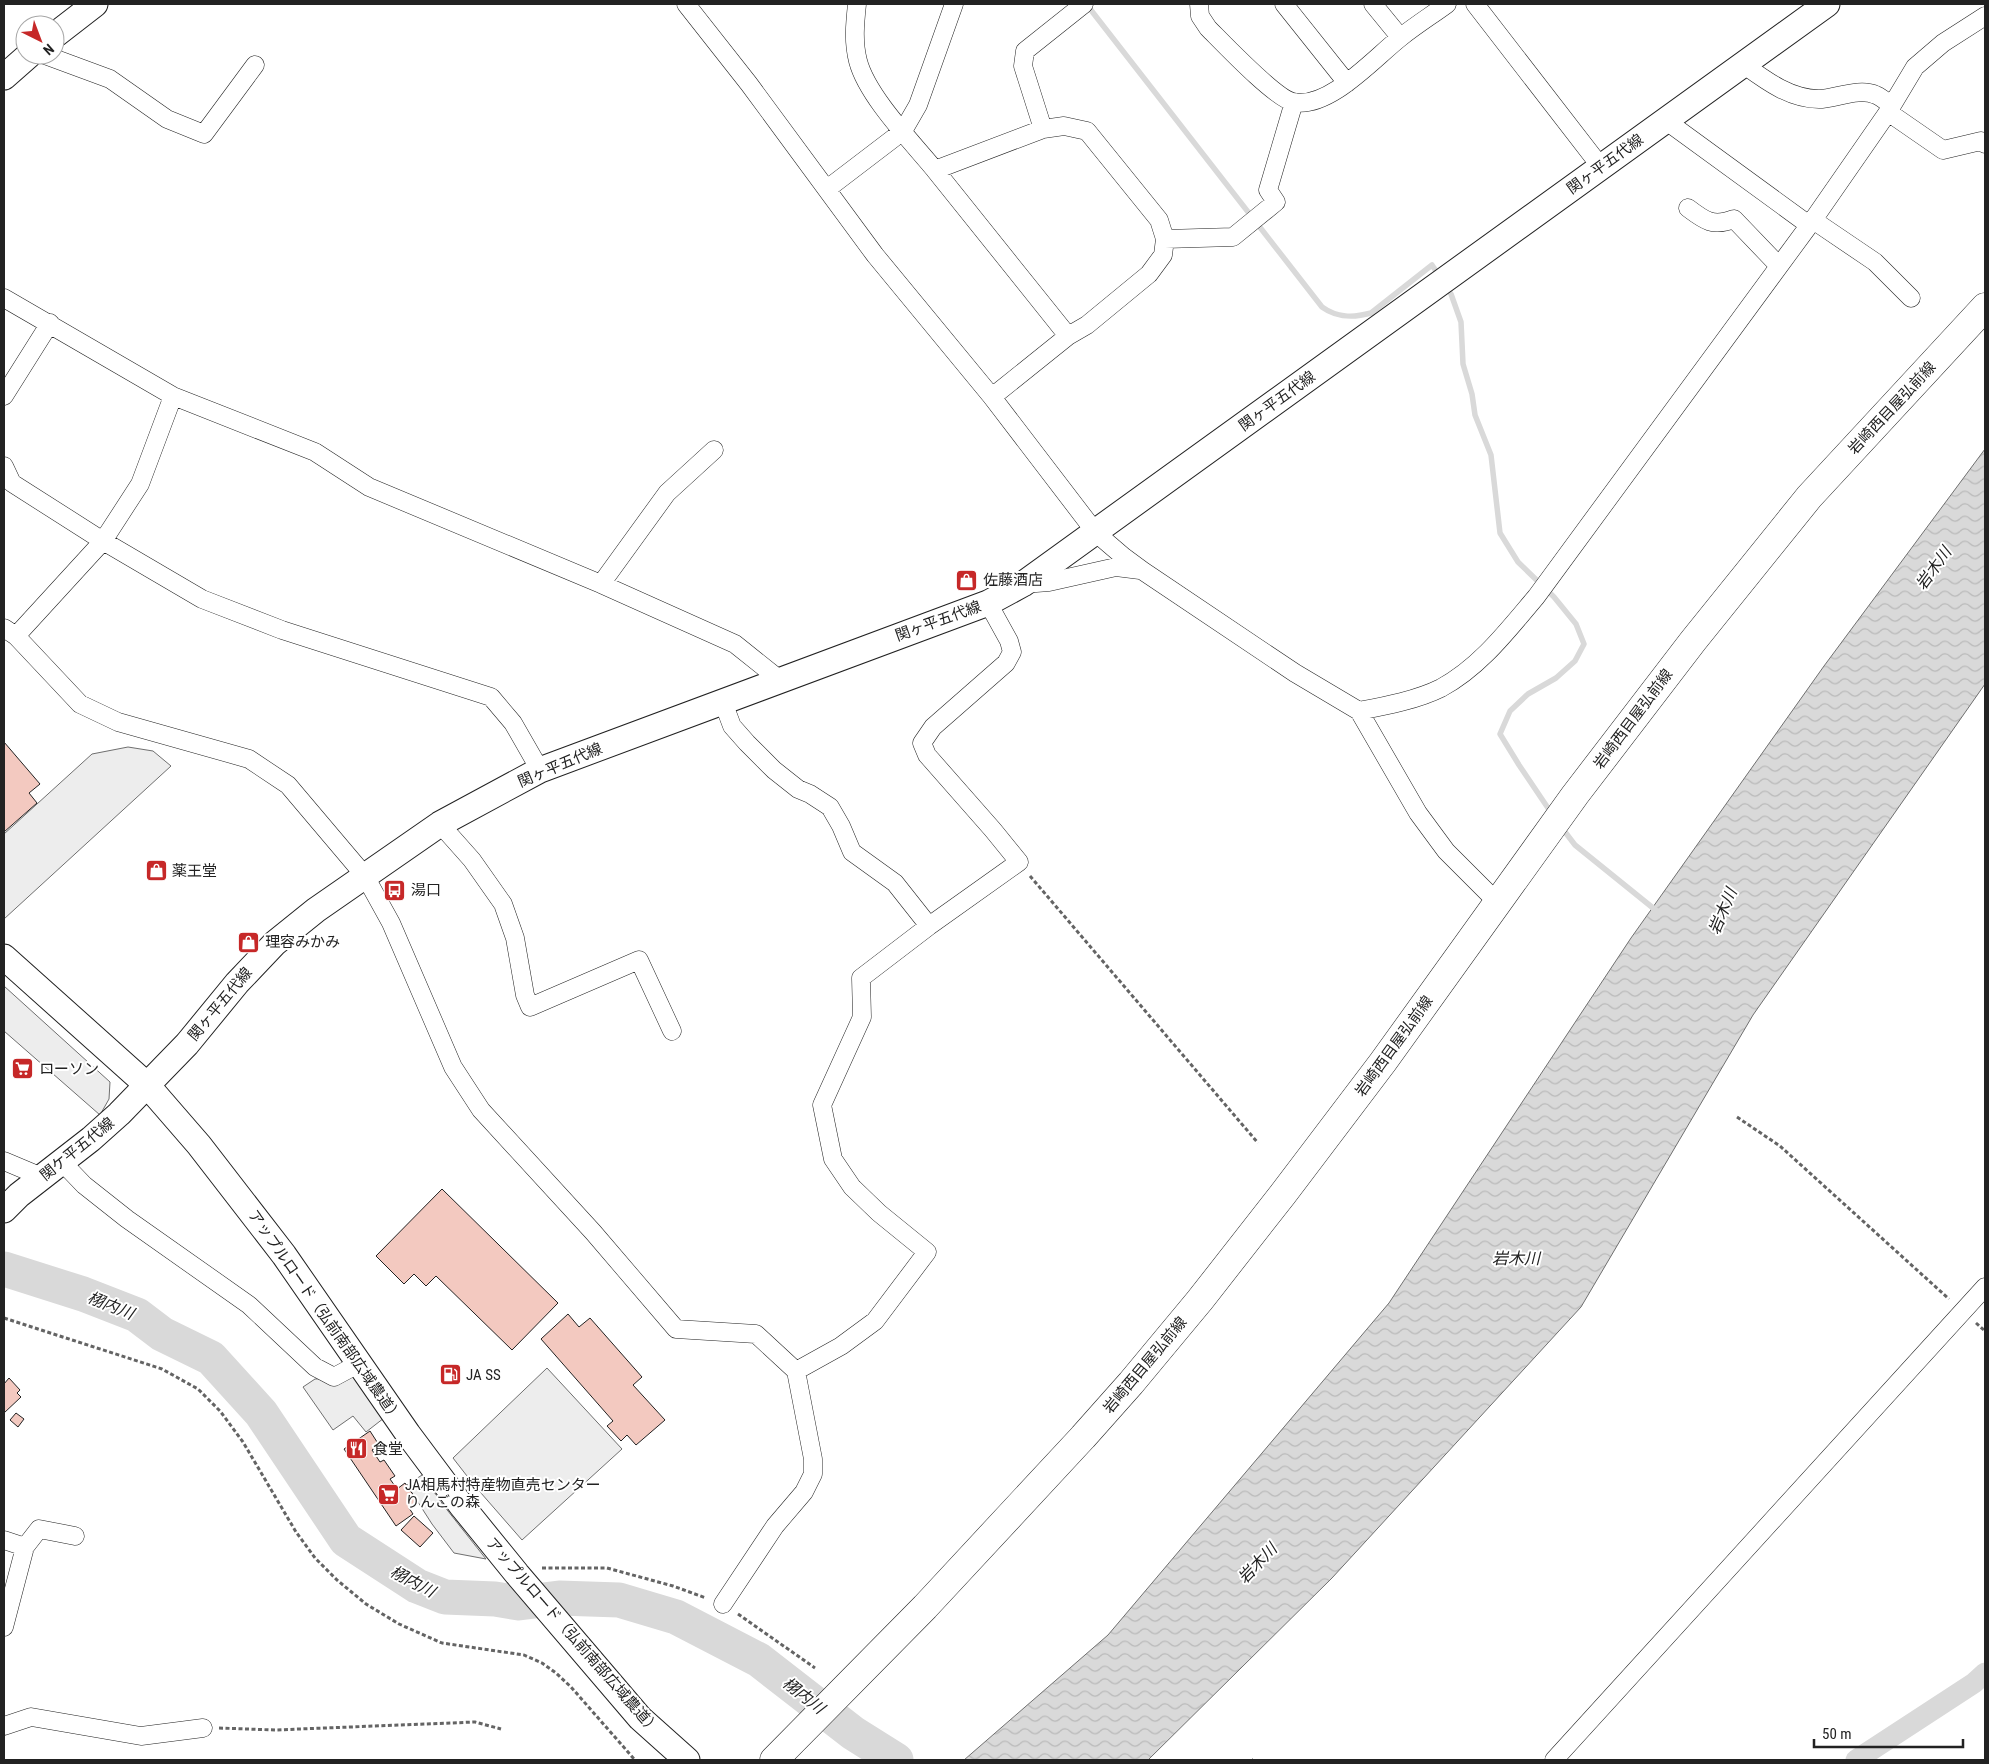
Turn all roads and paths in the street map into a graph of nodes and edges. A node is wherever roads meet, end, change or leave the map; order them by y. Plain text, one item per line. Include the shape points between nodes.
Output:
1 (95, 4) edge
2 (686, 4) edge
3 (857, 4) edge
4 (954, 4) edge
5 (1199, 4) edge
6 (1284, 4) edge
7 (1373, 4) edge
8 (1447, 4) edge
9 (1475, 4) edge
10 (1827, 4) edge
11 (1081, 6) edge
12 (1985, 16) edge
13 (65, 27) edge
14 (1400, 37) junction
15 (65, 63) edge
16 (1742, 64) junction
17 (18, 65) edge
18 (255, 65) dead end
19 (4, 77) edge
20 (1347, 83) junction
21 (1294, 102) junction
22 (1890, 109) junction
23 (1665, 120) junction
24 (1043, 129) junction
25 (903, 131) junction
26 (1985, 144) edge
27 (1601, 167) junction
28 (935, 170) junction
29 (828, 189) junction
30 (1688, 208) dead end
31 (1811, 222) junction
32 (1165, 239) junction
33 (1779, 266) junction
34 (4, 298) edge
35 (1910, 298) dead end
36 (1985, 307) edge
37 (50, 324) junction
38 (1068, 336) junction
39 (4, 396) edge
40 (173, 396) junction
41 (992, 397) junction
42 (714, 450) dead end
43 (4, 466) edge
44 (1096, 532) junction
45 (103, 541) junction
46 (1143, 571) junction
47 (601, 584) junction
48 (1023, 584) junction
49 (988, 603) junction
50 (10, 632) edge
51 (780, 680) junction
52 (723, 702) junction
53 (1360, 712) junction
54 (540, 770) junction
55 (440, 824) junction
56 (1018, 862) junction
57 (365, 876) junction
58 (1498, 903) junction
59 (929, 926) junction
60 (4, 957) edge
61 (672, 1031) dead end
62 (147, 1085) junction
63 (1738, 1117) dead end
64 (1258, 1143) dead end
65 (4, 1161) edge
66 (62, 1162) junction
67 (42, 1176) junction
68 (4, 1210) edge
69 (1985, 1286) edge
70 (1963, 1312) junction
71 (4, 1318) edge
72 (360, 1363) junction
73 (796, 1371) junction
74 (75, 1536) dead end
75 (4, 1540) edge
76 (25, 1547) junction
77 (514, 1570) junction
78 (722, 1604) junction
79 (4, 1627) edge
80 (815, 1668) dead end
81 (4, 1726) edge
82 (204, 1728) joint
83 (501, 1729) dead end
84 (779, 1756) edge
85 (635, 1760) edge
86 (687, 1760) edge
87 (1554, 1760) edge

1 - 13 main road
2 - 29 street
3 - 25 street via 854,33 866,83
4 - 25 street via 918,105
5 - 21 street via 1200,16 1208,28 1278,95
6 - 20 street
7 - 14 street
8 - 14 street
9 - 27 street
10 - 16 main road, 関ヶ平五代線
11 - 24 street via 1025,51 1023,66
12 - 22 street via 1943,43 1915,67
14 - 20 street
15 - 18 street via 110,79 167,119 204,134
16 - 22 street via 1768,82 1796,95 1819,99 1848,93 1875,94
16 - 23 main road, 関ヶ平五代線
17 - 19 main road
20 - 21 street via 1329,95
21 - 32 street via 1268,190 1276,202 1233,237
22 - 26 street via 1942,150 1981,141
22 - 31 street
23 - 27 main road, 関ヶ平五代線
23 - 31 street
24 - 28 street
24 - 32 street via 1064,126 1087,131 1159,220
25 - 28 street
25 - 29 street
27 - 44 main road, 関ヶ平五代線
28 - 38 street
29 - 41 street via 876,255
30 - 33 street via 1704,220 1722,224 1734,219
31 - 33 street
31 - 35 street via 1875,262
32 - 38 street via 1163,255 1148,274
33 - 53 street via 1536,597 1502,637 1473,665 1441,688 1396,704
34 - 37 street
36 - 58 main road, 岩崎西目屋弘前線 via 1809,498 1693,641
37 - 39 street
37 - 40 street
38 - 41 street
40 - 45 street via 140,484
40 - 47 street via 315,452 369,487
41 - 44 street
42 - 47 street via 667,493
43 - 45 street via 12,483
44 - 46 street
44 - 48 main road, 関ヶ平五代線
45 - 50 street
45 - 54 street via 202,599 282,630 491,697 513,723
46 - 48 street via 1116,567 1050,582
46 - 53 street via 1295,673
47 - 51 street via 735,644
48 - 49 main road, 関ヶ平五代線
49 - 51 main road, 関ヶ平五代線
49 - 56 street via 1012,652 1006,662 933,727 922,743 927,755
50 - 57 street via 80,704 118,722 249,759 288,785
51 - 52 main road, 関ヶ平五代線
52 - 54 main road, 関ヶ平五代線
52 - 59 street via 732,726 747,743 798,790 830,807 852,852 895,883
53 - 58 street via 1418,813 1446,851
54 - 55 main road, 関ヶ平五代線
55 - 57 main road, 関ヶ平五代線
55 - 61 street via 472,860 503,904 515,938 530,1007 638,960
56 - 59 street
56 - 64 path
57 - 62 main road, 関ヶ平五代線 via 275,942
57 - 73 street via 391,923 453,1067 482,1110 676,1329 756,1334
58 - 84 main road, 岩崎西目屋弘前線 via 1378,1070 1200,1300 1083,1437
59 - 73 street via 861,978 862,1017 822,1105 833,1159 852,1187 878,1213 927,1252 875,1322
60 - 62 main road, アップルロード（弘前南部広域農道）
62 - 66 main road, 関ケ平五代線 via 119,1114
62 - 72 main road, アップルロード（弘前南部広域農道） via 228,1181
63 - 70 path via 1780,1146
65 - 67 street
66 - 67 main road, 関ケ平五代線
66 - 72 street via 84,1185 127,1219 249,1305 315,1367 334,1377
67 - 68 main road, 関ケ平五代線
69 - 70 street
70 - 87 street
71 - 85 path via 162,1369 198,1389 220,1411 243,1442 296,1532 337,1580 382,1614 442,1643 524,1655 542,1663 556,1672
72 - 77 main road, アップルロード（弘前南部広域農道） via 408,1434
73 - 78 street via 813,1458 813,1474 804,1492 775,1526
74 - 76 street via 39,1529
75 - 76 street
76 - 79 street
77 - 78 path via 607,1568 673,1586
77 - 86 main road, アップルロード（弘前南部広域農道） via 640,1718
78 - 80 path
81 - 82 street via 31,1717 141,1736
82 - 83 path via 275,1730 475,1722

